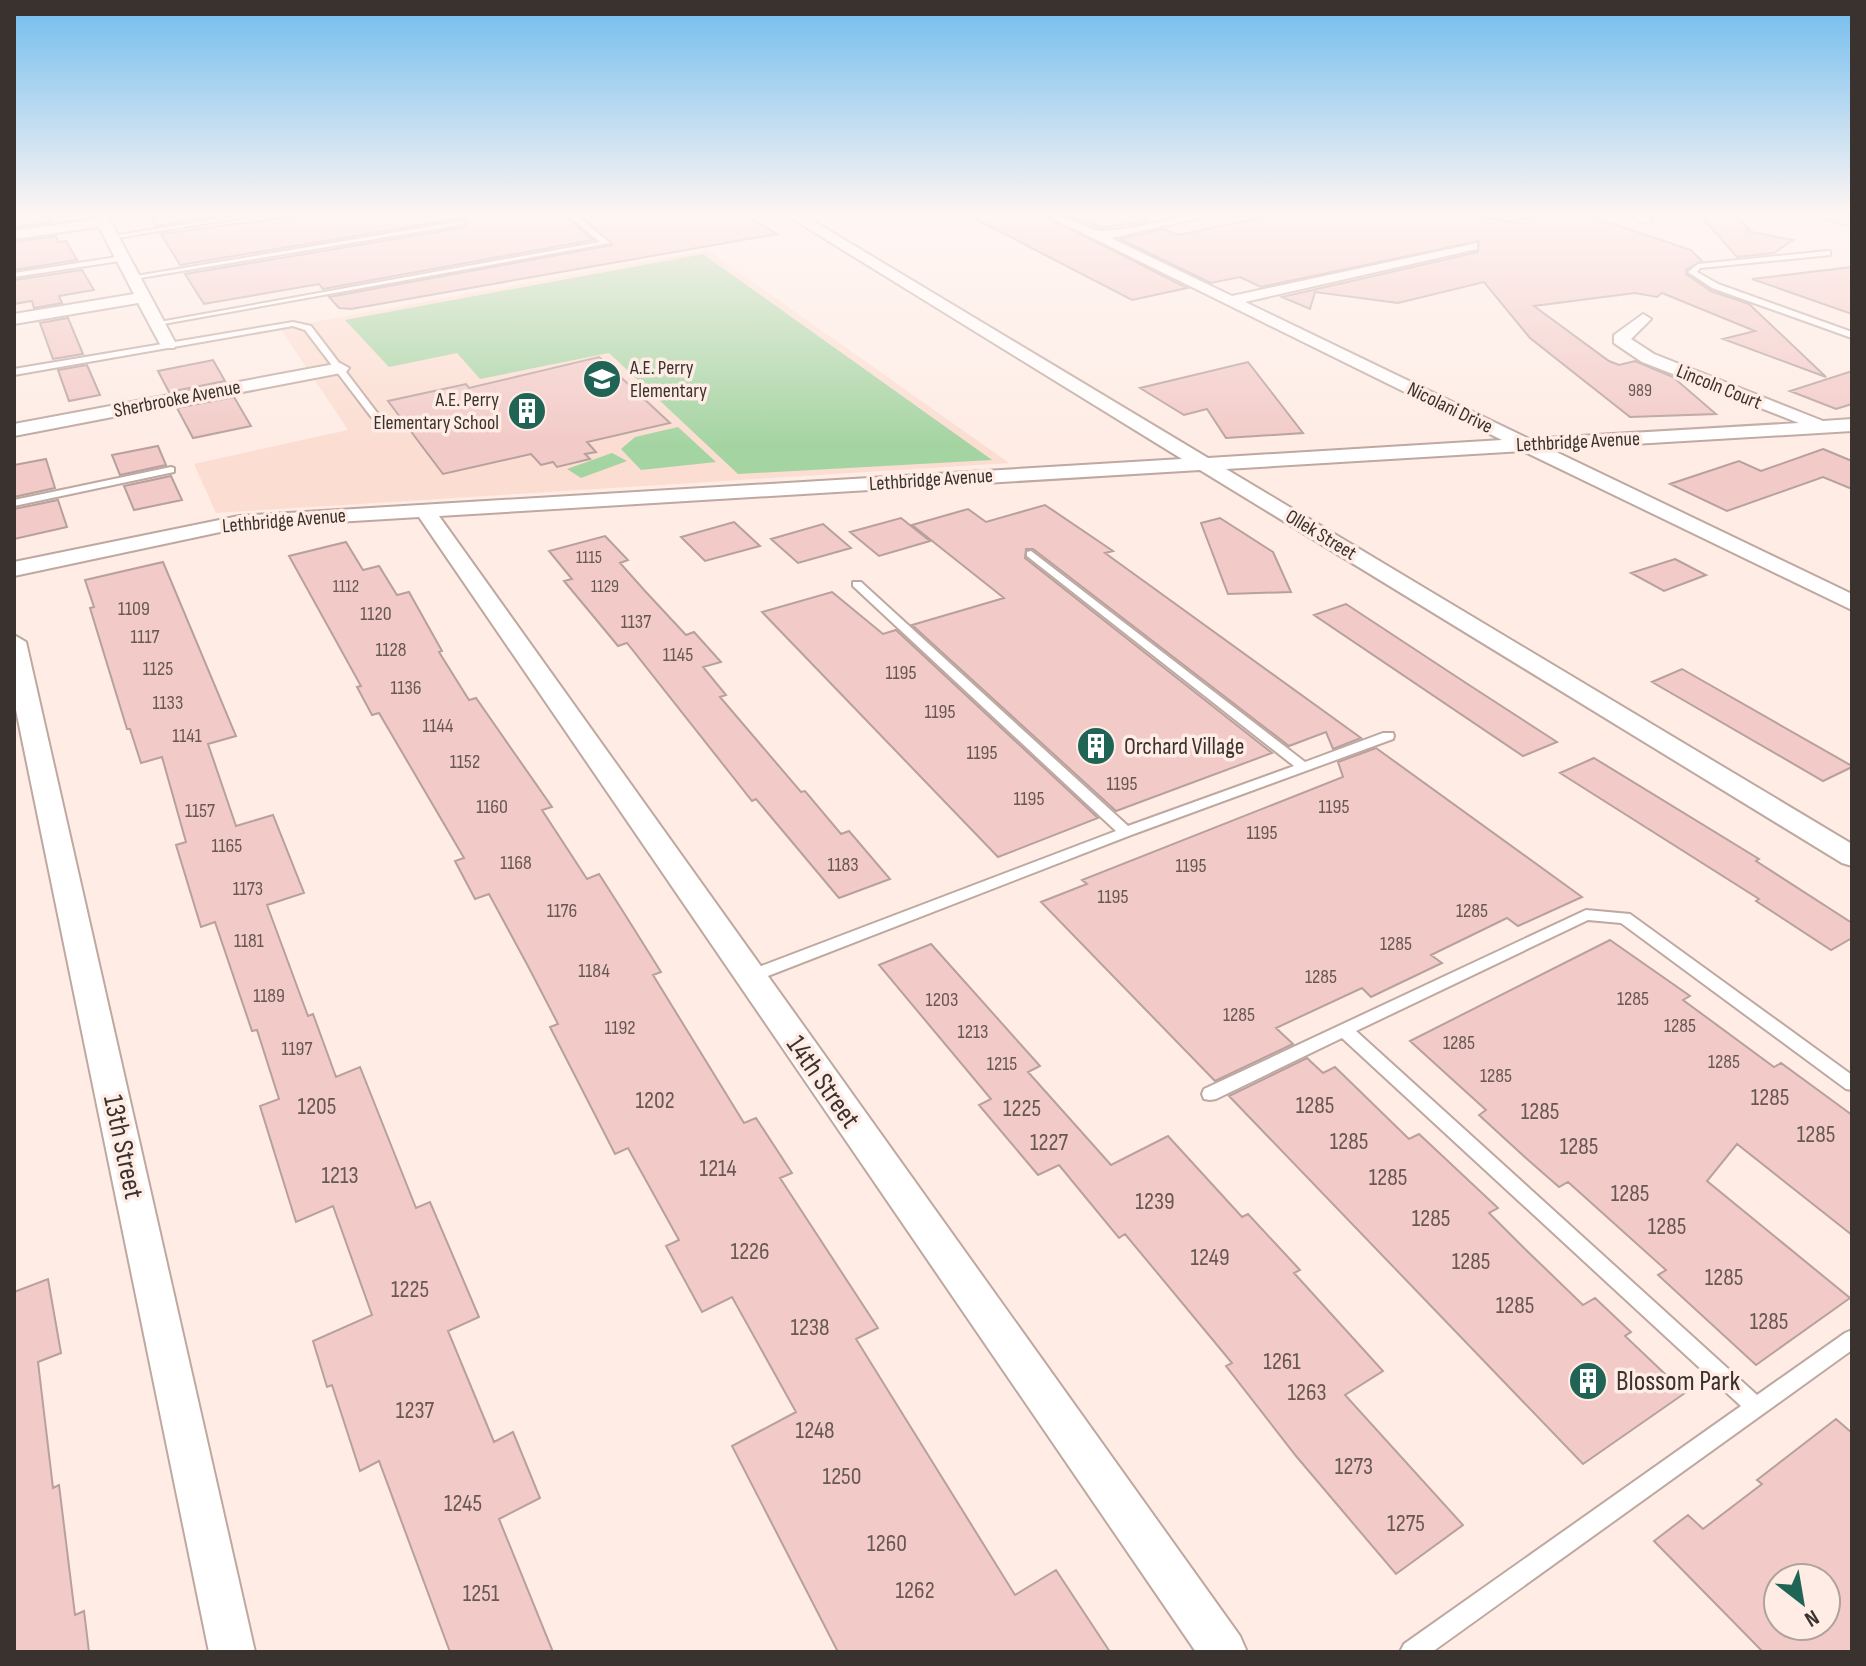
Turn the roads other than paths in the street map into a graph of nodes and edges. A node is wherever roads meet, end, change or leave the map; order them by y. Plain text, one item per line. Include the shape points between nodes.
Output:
1 (142, 291) edge
2 (339, 291) edge
3 (918, 291) edge
4 (1209, 291) edge
5 (1275, 291) edge
6 (1728, 291) edge
7 (145, 297) junction
8 (1230, 301) junction
9 (14, 319) edge
10 (1643, 319) dead end
11 (158, 323) junction
12 (1852, 335) edge
13 (168, 344) junction
14 (340, 368) junction
15 (14, 372) edge
16 (375, 416) dead end
17 (1852, 425) edge
18 (1828, 427) junction
19 (14, 430) edge
20 (1852, 436) edge
21 (1526, 445) junction
22 (1203, 463) junction
23 (171, 470) dead end
24 (14, 503) edge
25 (425, 511) junction
26 (1031, 554) dead end
27 (14, 569) edge
28 (857, 584) dead end
29 (1852, 603) edge
30 (14, 642) edge
31 (1388, 736) dead end
32 (1304, 767) junction
33 (1126, 832) junction
34 (1852, 857) edge
35 (749, 977) junction
36 (1344, 1030) junction
37 (1852, 1084) edge
38 (1210, 1094) dead end
39 (1852, 1339) edge
40 (1756, 1407) junction
41 (232, 1652) edge
42 (1224, 1652) edge
43 (1412, 1652) edge

1 - 7 street
2 - 11 lane
3 - 22 street, Ollek Street
4 - 8 street, Nicolani Drive
5 - 8 street
6 - 12 lane
7 - 9 street
7 - 11 street
8 - 21 street, Nicolani Drive
10 - 18 street, Lincoln Court via 1620,339 1648,358
11 - 13 street
13 - 14 lane via 293,324 308,328
13 - 15 lane
14 - 16 lane
14 - 19 street, Sherbrooke Avenue
17 - 18 street, Lethbridge Avenue
18 - 20 street, Lincoln Court
18 - 21 street, Lethbridge Avenue
21 - 22 street, Lethbridge Avenue
21 - 29 street, Nicolani Drive
22 - 25 street, Lethbridge Avenue
22 - 34 street, Ollek Street
23 - 24 lane
25 - 27 street, Lethbridge Avenue via 239,522
25 - 35 street, 14th Street
26 - 32 lane
28 - 33 lane
30 - 41 street, 13th Street
31 - 32 lane
32 - 33 lane
33 - 35 lane
35 - 42 street, 14th Street
36 - 37 lane via 1586,915 1625,918
36 - 38 lane
36 - 40 lane
39 - 40 lane
40 - 43 lane

